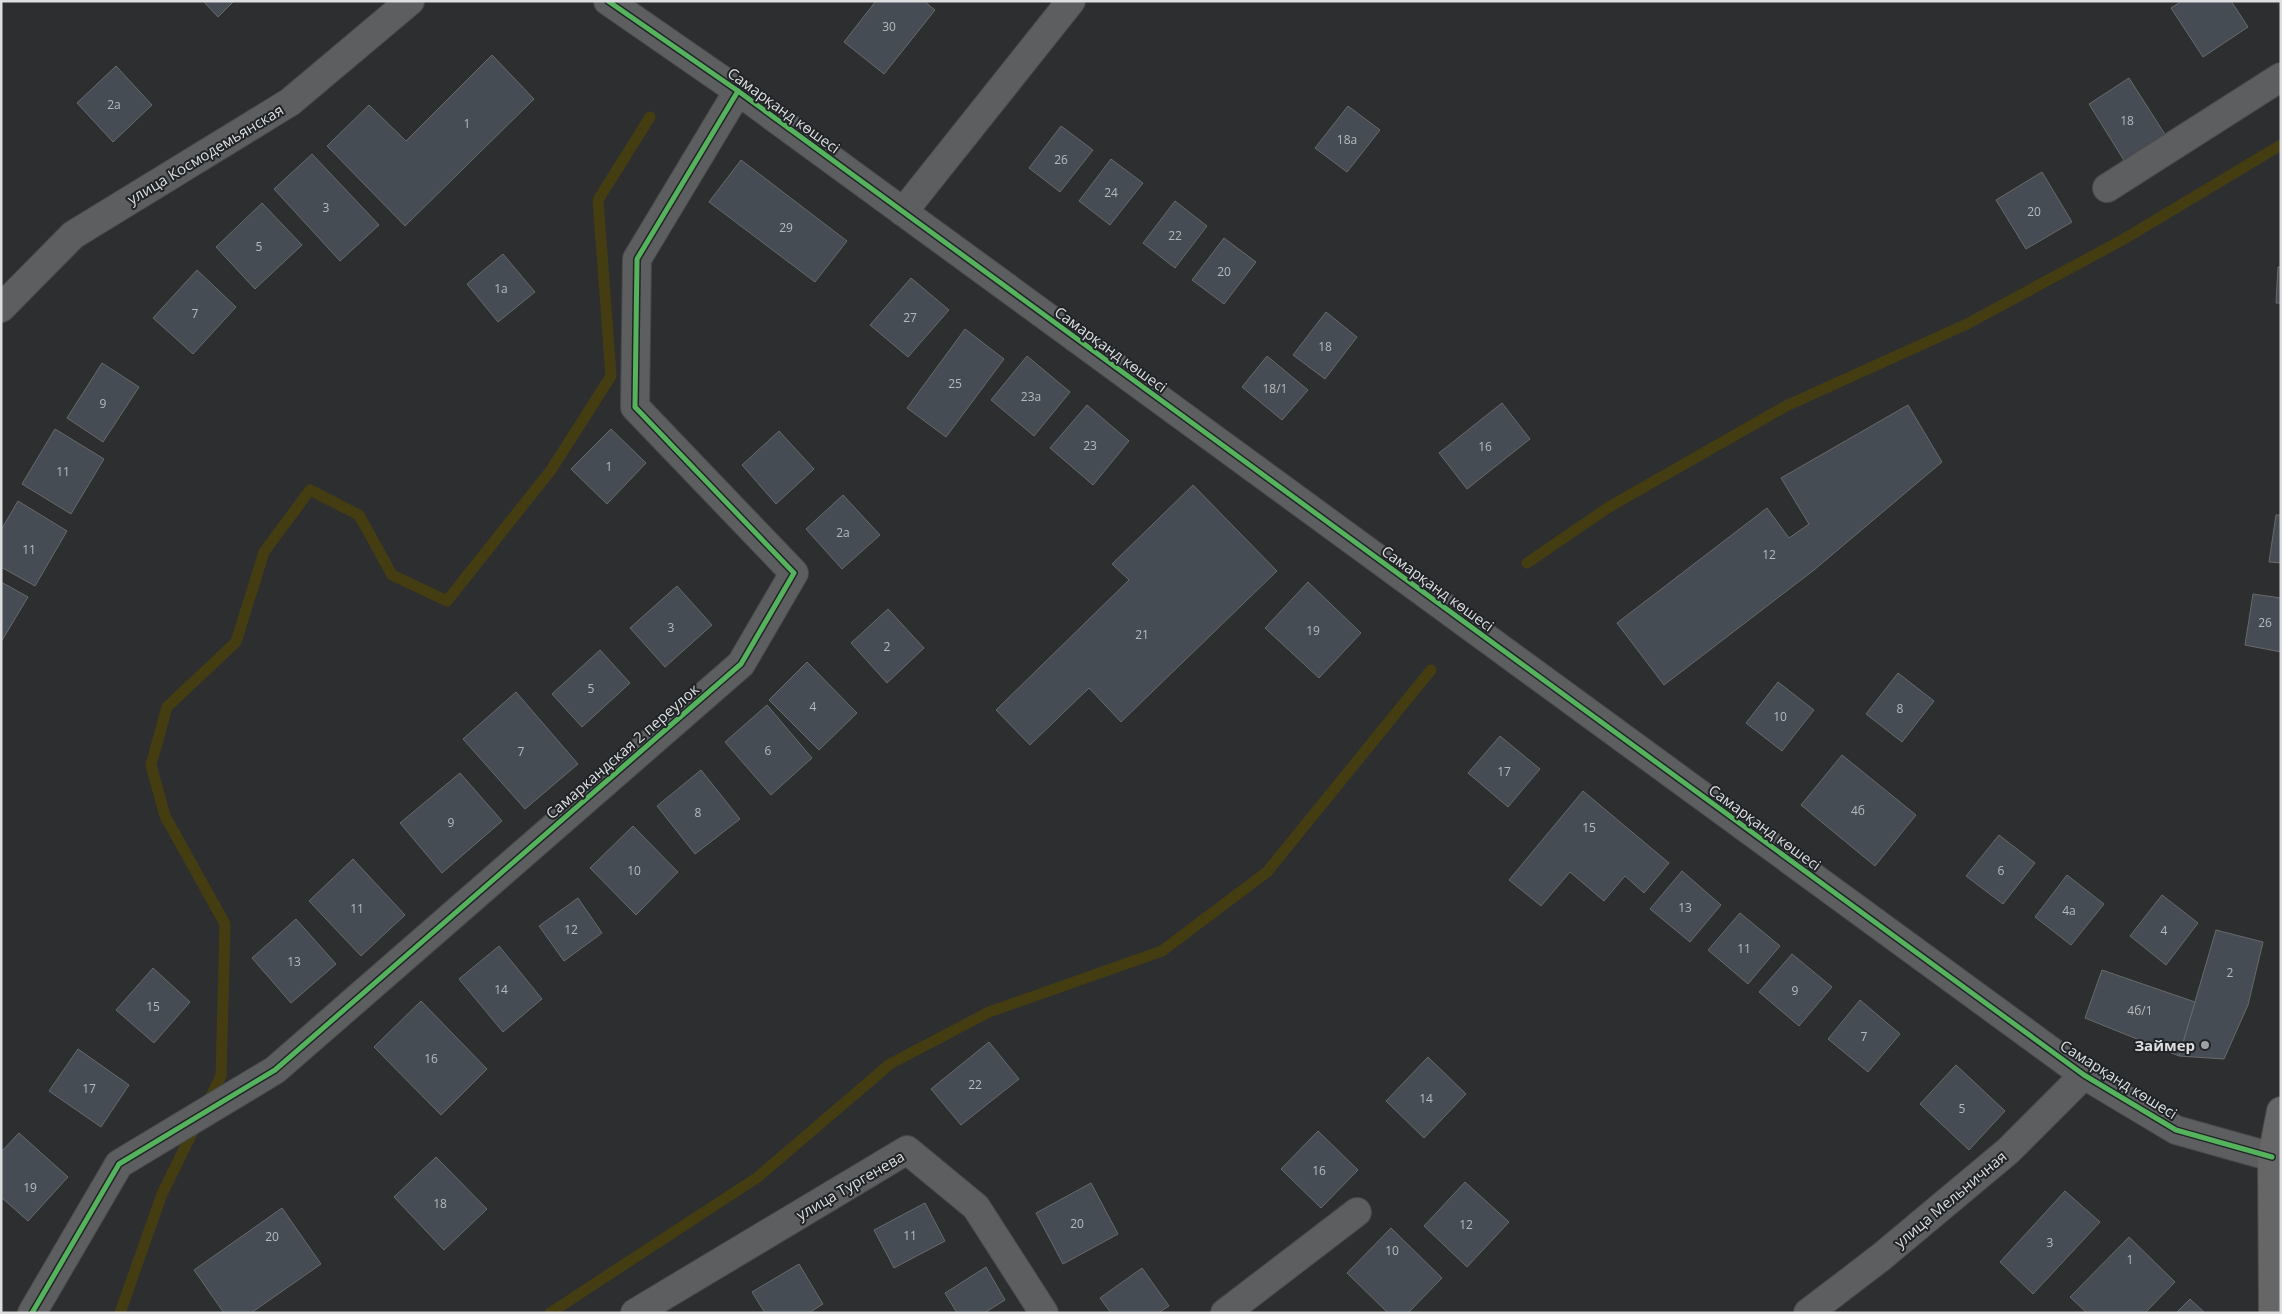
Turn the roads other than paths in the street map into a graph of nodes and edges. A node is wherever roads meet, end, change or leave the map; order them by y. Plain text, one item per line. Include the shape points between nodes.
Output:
1 (410, 1) edge
2 (608, 1) edge
3 (1070, 1) edge
4 (2281, 77) edge
5 (738, 91) junction
6 (2107, 188) dead end
7 (903, 212) junction
8 (1, 308) edge
9 (2084, 1075) junction
10 (2281, 1111) edge
11 (2272, 1158) junction
12 (1358, 1212) dead end
13 (32, 1313) edge
14 (635, 1313) edge
15 (1044, 1313) edge
16 (1225, 1313) edge
17 (1808, 1313) edge
18 (2272, 1313) edge

1 - 8 street, улица Космодемьянская via 290,102 73,235
2 - 5 street, Самарқанд көшесі
3 - 7 street
4 - 6 street
5 - 7 street, Самарқанд көшесі
5 - 13 street, Самаркандская 2 переулок via 637,259 635,407 794,573 741,664 275,1070 119,1164
7 - 9 street, Самарқанд көшесі
9 - 11 street, Самарқанд көшесі via 2176,1130
9 - 17 street, улица Мельничная via 2008,1151 1880,1258
10 - 11 main road
11 - 18 main road
12 - 16 street
14 - 15 street, улица Тургенева via 907,1150 976,1207

